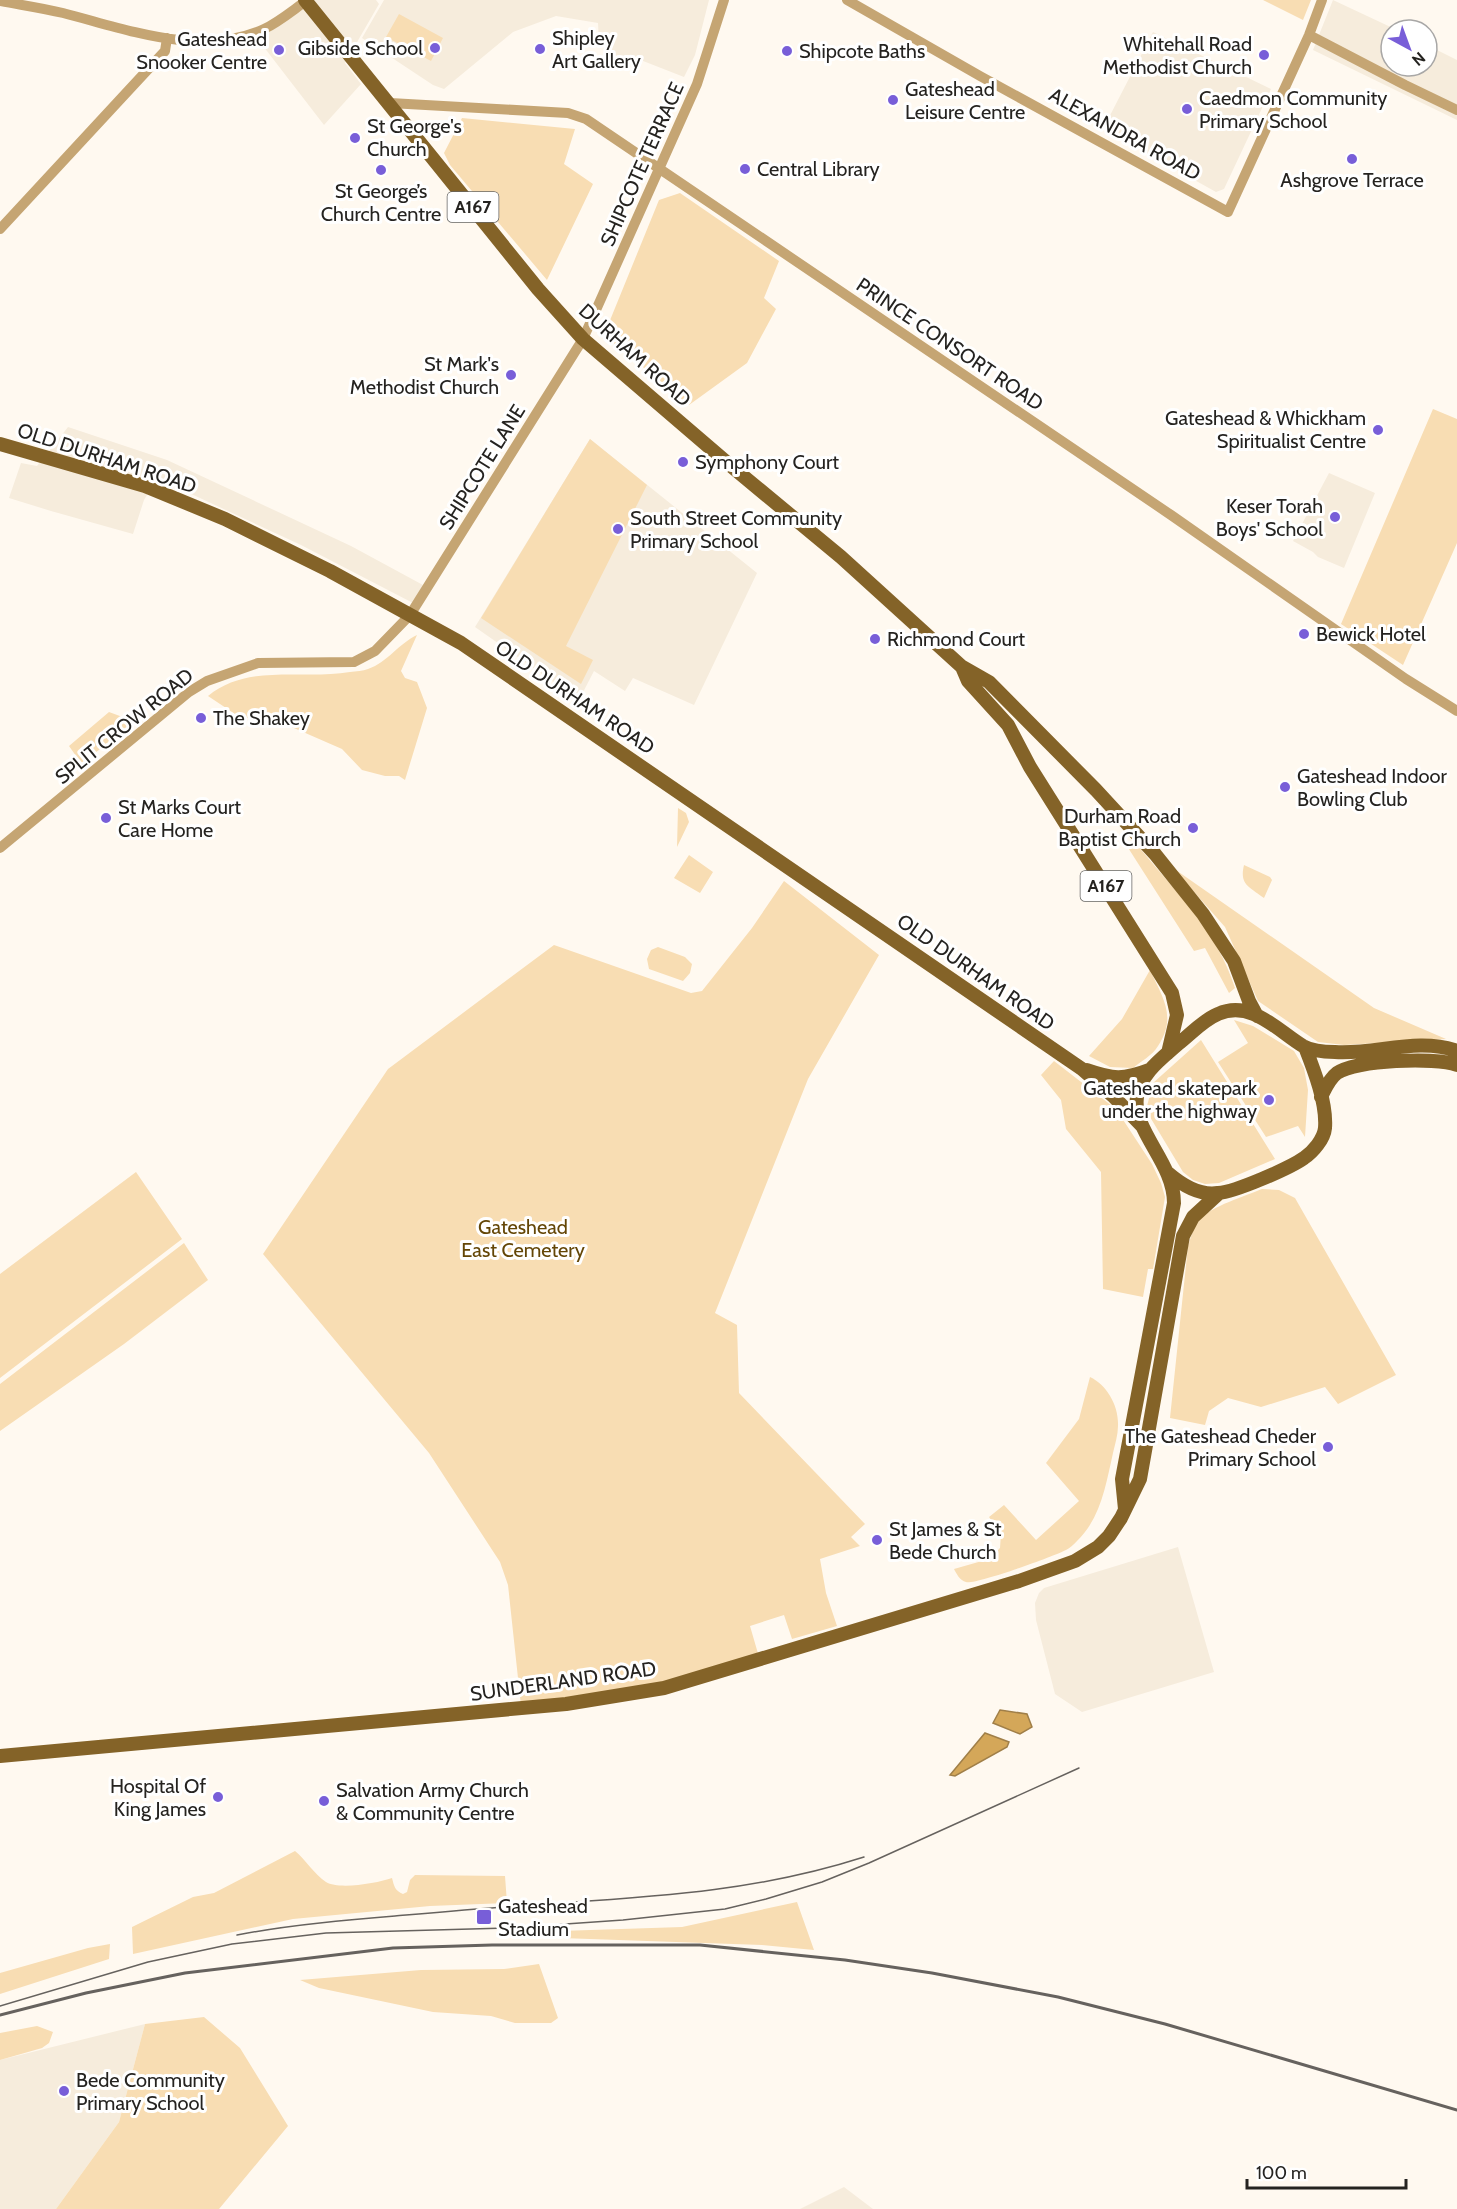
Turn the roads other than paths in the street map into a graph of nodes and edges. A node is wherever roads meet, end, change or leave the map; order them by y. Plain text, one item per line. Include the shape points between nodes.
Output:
1 (724, 0) edge
2 (847, 0) edge
3 (1322, 0) edge
4 (0, 1) edge
5 (305, 1) edge
6 (1309, 35) junction
7 (167, 38) junction
8 (390, 103) junction
9 (1457, 110) edge
10 (660, 169) junction
11 (0, 229) edge
12 (583, 339) junction
13 (0, 444) edge
14 (410, 615) junction
15 (961, 666) junction
16 (1457, 711) edge
17 (0, 848) edge
18 (1257, 1016) junction
19 (1305, 1047) junction
20 (1457, 1051) edge
21 (1168, 1053) junction
22 (1457, 1065) edge
23 (1082, 1069) junction
24 (1149, 1070) junction
25 (1321, 1097) junction
26 (1142, 1126) junction
27 (1168, 1173) junction
28 (1218, 1194) junction
29 (1125, 1509) junction
30 (0, 1756) edge

1 - 10 street, SHIPCOTE TERRACE via 698,84
2 - 6 street, ALEXANDRA ROAD via 1228,212
3 - 6 street
4 - 7 street
5 - 7 street via 253,33 207,41
5 - 8 main road, DURHAM ROAD / A167
6 - 9 street
7 - 11 street via 165,51
8 - 10 street, PRINCE CONSORT ROAD via 568,113 586,119
8 - 12 main road, DURHAM ROAD / A167 via 538,290
10 - 12 street, SHIPCOTE TERRACE
10 - 16 street, PRINCE CONSORT ROAD
12 - 14 street, SHIPCOTE LANE
12 - 15 main road, DURHAM ROAD / A167 via 841,557
13 - 14 main road, OLD DURHAM ROAD via 145,486 225,519
14 - 17 street, SPLIT CROW ROAD via 375,651 354,662 258,663 207,681
14 - 23 main road, OLD DURHAM ROAD via 574,719
15 - 18 main road, A167 via 992,685 1155,854 1222,941
15 - 21 main road, A167 via 969,681 1008,725 1030,767 1173,993 1177,1015
18 - 19 main road
18 - 21 main road via 1237,1010 1218,1013
19 - 20 main road via 1338,1053 1430,1045
19 - 25 main road
21 - 24 main road
22 - 25 main road via 1429,1060 1348,1069 1331,1079
23 - 24 main road, OLD DURHAM ROAD via 1110,1078
23 - 26 main road, OLD DURHAM ROAD
24 - 26 main road via 1137,1099
25 - 28 main road via 1325,1129 1312,1151 1293,1164
26 - 27 main road
27 - 28 main road via 1188,1187
27 - 29 main road via 1174,1203 1122,1479
28 - 29 main road, SUNDERLAND ROAD via 1192,1217 1183,1236 1140,1479
29 - 30 main road, SUNDERLAND ROAD via 1098,1547 1054,1570 664,1688 566,1704

